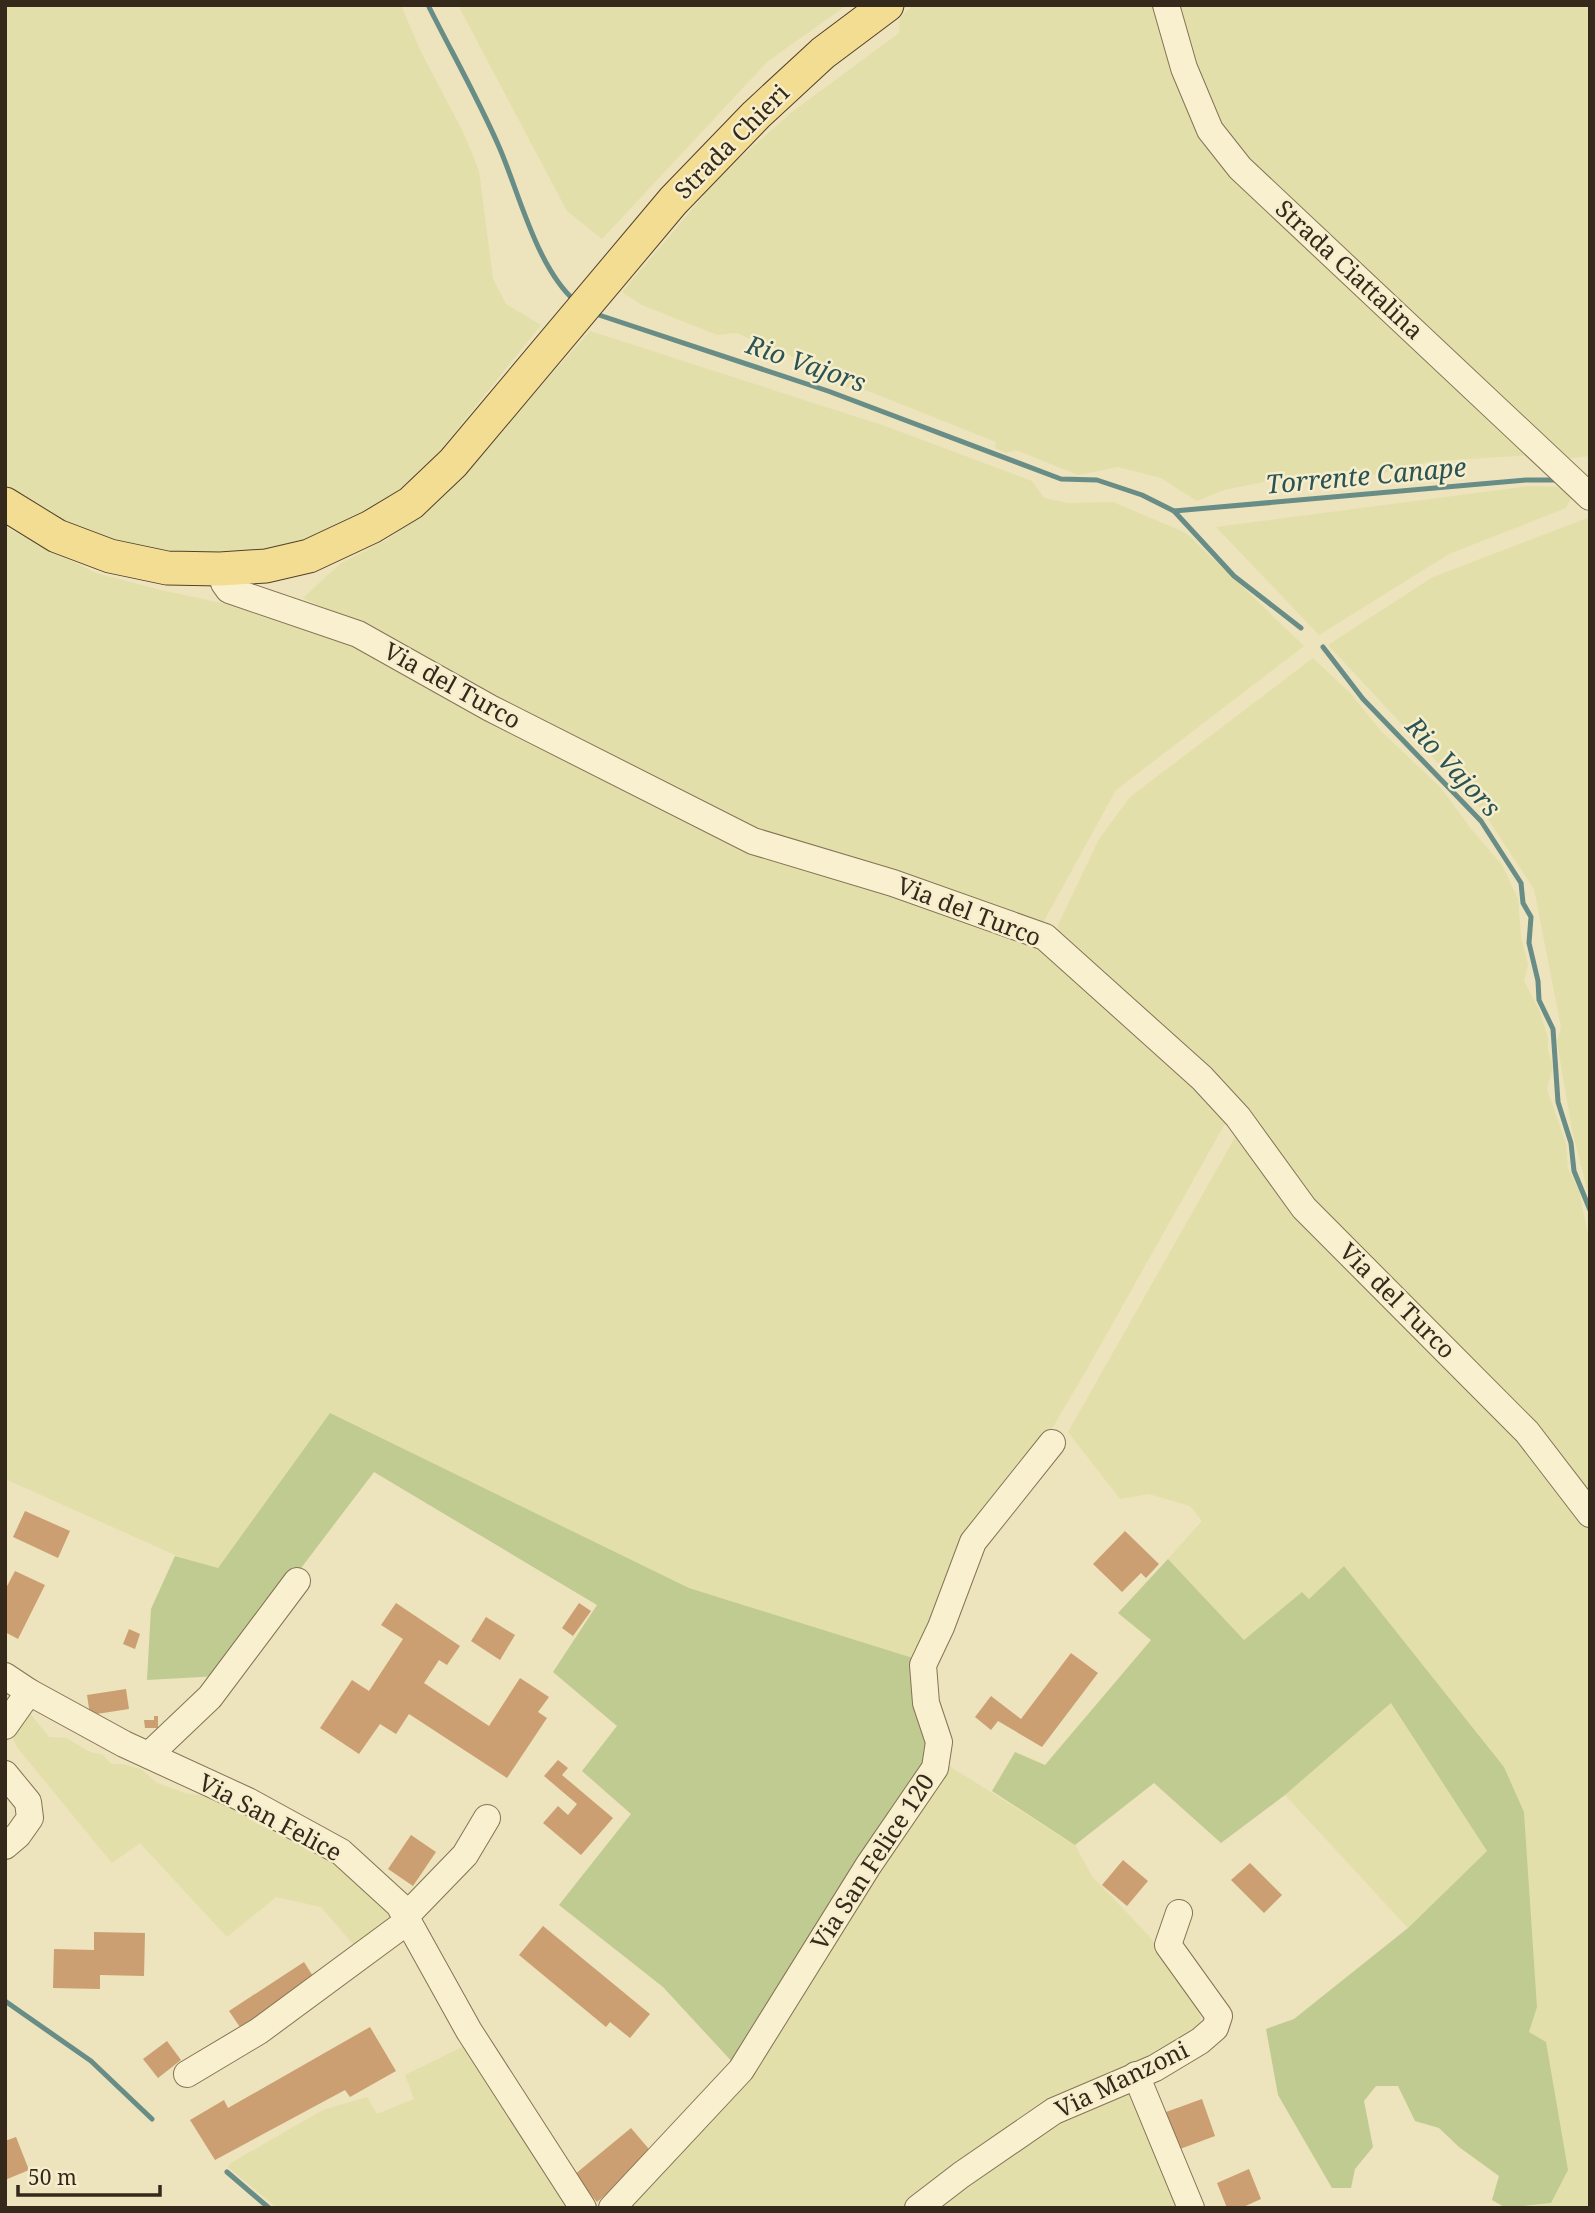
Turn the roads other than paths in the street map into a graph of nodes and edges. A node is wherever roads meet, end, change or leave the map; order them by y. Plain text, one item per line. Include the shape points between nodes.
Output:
1 (887, 5) edge
2 (1166, 5) edge
3 (1590, 497) edge
4 (5, 504) edge
5 (220, 569) junction
6 (1052, 1443) dead end
7 (1590, 1514) edge
8 (297, 1581) dead end
9 (5, 1676) edge
10 (29, 1692) junction
11 (5, 1726) edge
12 (149, 1755) junction
13 (5, 1774) edge
14 (487, 1818) dead end
15 (5, 1846) edge
16 (1179, 1913) dead end
17 (407, 1919) junction
18 (187, 2074) dead end
19 (1136, 2075) junction
20 (583, 2208) edge
21 (612, 2208) edge
22 (918, 2208) edge
23 (1191, 2208) edge

1 - 5 main road, Strada Chieri via 823,53 673,201 453,463 411,503 309,556 266,566
2 - 3 street, Strada Ciattalina via 1184,68 1210,130 1240,168
4 - 5 main road, Strada Chieri via 57,536 110,556 167,568
5 - 7 street, Via del Turco via 229,590 358,634 490,708 753,841 893,883 1045,937 1202,1078 1238,1117 1304,1208 1527,1432
6 - 21 street, Via San Felice 120 via 973,1542 923,1665 926,1703 939,1742 935,1768 741,2070
8 - 12 street via 210,1697
9 - 10 street, Via San Felice
10 - 11 street
10 - 12 street, Via San Felice
12 - 17 street, Via San Felice via 248,1801 341,1852 399,1905
13 - 15 street via 29,1802 30,1818
14 - 17 street via 465,1855
16 - 19 street, Via Manzoni via 1168,1945 1219,2016 1215,2028 1200,2041
17 - 18 street via 259,2031
17 - 20 street, Via San Felice via 468,2031
19 - 22 street, Via Manzoni via 1054,2111
19 - 23 street

